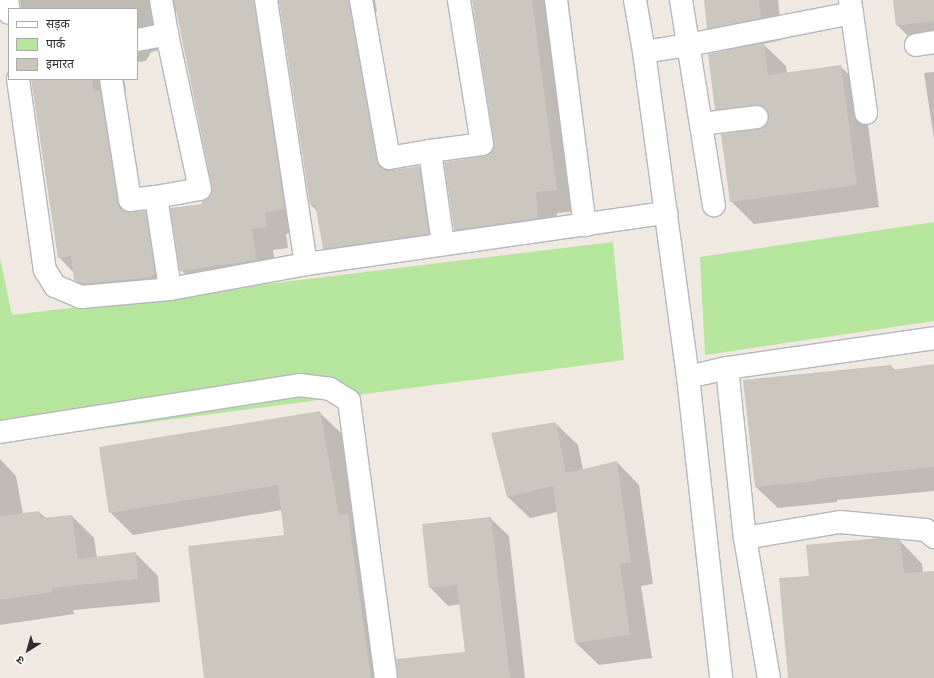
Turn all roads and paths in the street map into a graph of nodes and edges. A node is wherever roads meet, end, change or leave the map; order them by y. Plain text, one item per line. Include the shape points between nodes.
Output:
1 (161, 0) edge
2 (266, 0) edge
3 (361, 0) edge
4 (459, 0) edge
5 (556, 0) edge
6 (635, 0) edge
7 (681, 0) edge
8 (851, 6) edge
9 (167, 34) junction
10 (138, 40) edge
11 (688, 45) junction
12 (644, 52) junction
13 (18, 80) edge
14 (111, 80) edge
15 (866, 114) dead end
16 (757, 117) dead end
17 (701, 124) junction
18 (430, 151) junction
19 (156, 197) junction
20 (714, 204) dead end
21 (666, 213) junction
22 (585, 225) junction
23 (443, 244) junction
24 (306, 264) junction
25 (170, 289) junction
26 (934, 338) edge
27 (727, 368) junction
28 (688, 377) junction
29 (0, 432) edge
30 (934, 537) edge
31 (746, 538) junction
32 (386, 678) edge
33 (721, 678) edge
34 (769, 678) edge

1 - 9 street
2 - 24 street
3 - 18 street via 390,158
4 - 18 street via 482,144
5 - 22 street
6 - 12 street
7 - 11 street
8 - 11 street
8 - 15 street
9 - 10 street
9 - 19 street via 200,188
11 - 12 street
11 - 17 street
12 - 21 street
13 - 25 street via 45,270 55,286 81,297
14 - 19 street via 130,200
16 - 17 street
17 - 20 street
18 - 23 street
19 - 25 street
21 - 22 street
21 - 28 street
22 - 23 street
23 - 24 street
24 - 25 street
26 - 27 street
27 - 28 street
27 - 31 street
28 - 33 street
29 - 32 street via 299,385 330,389 349,401
30 - 31 street via 926,530 840,522
31 - 34 street

